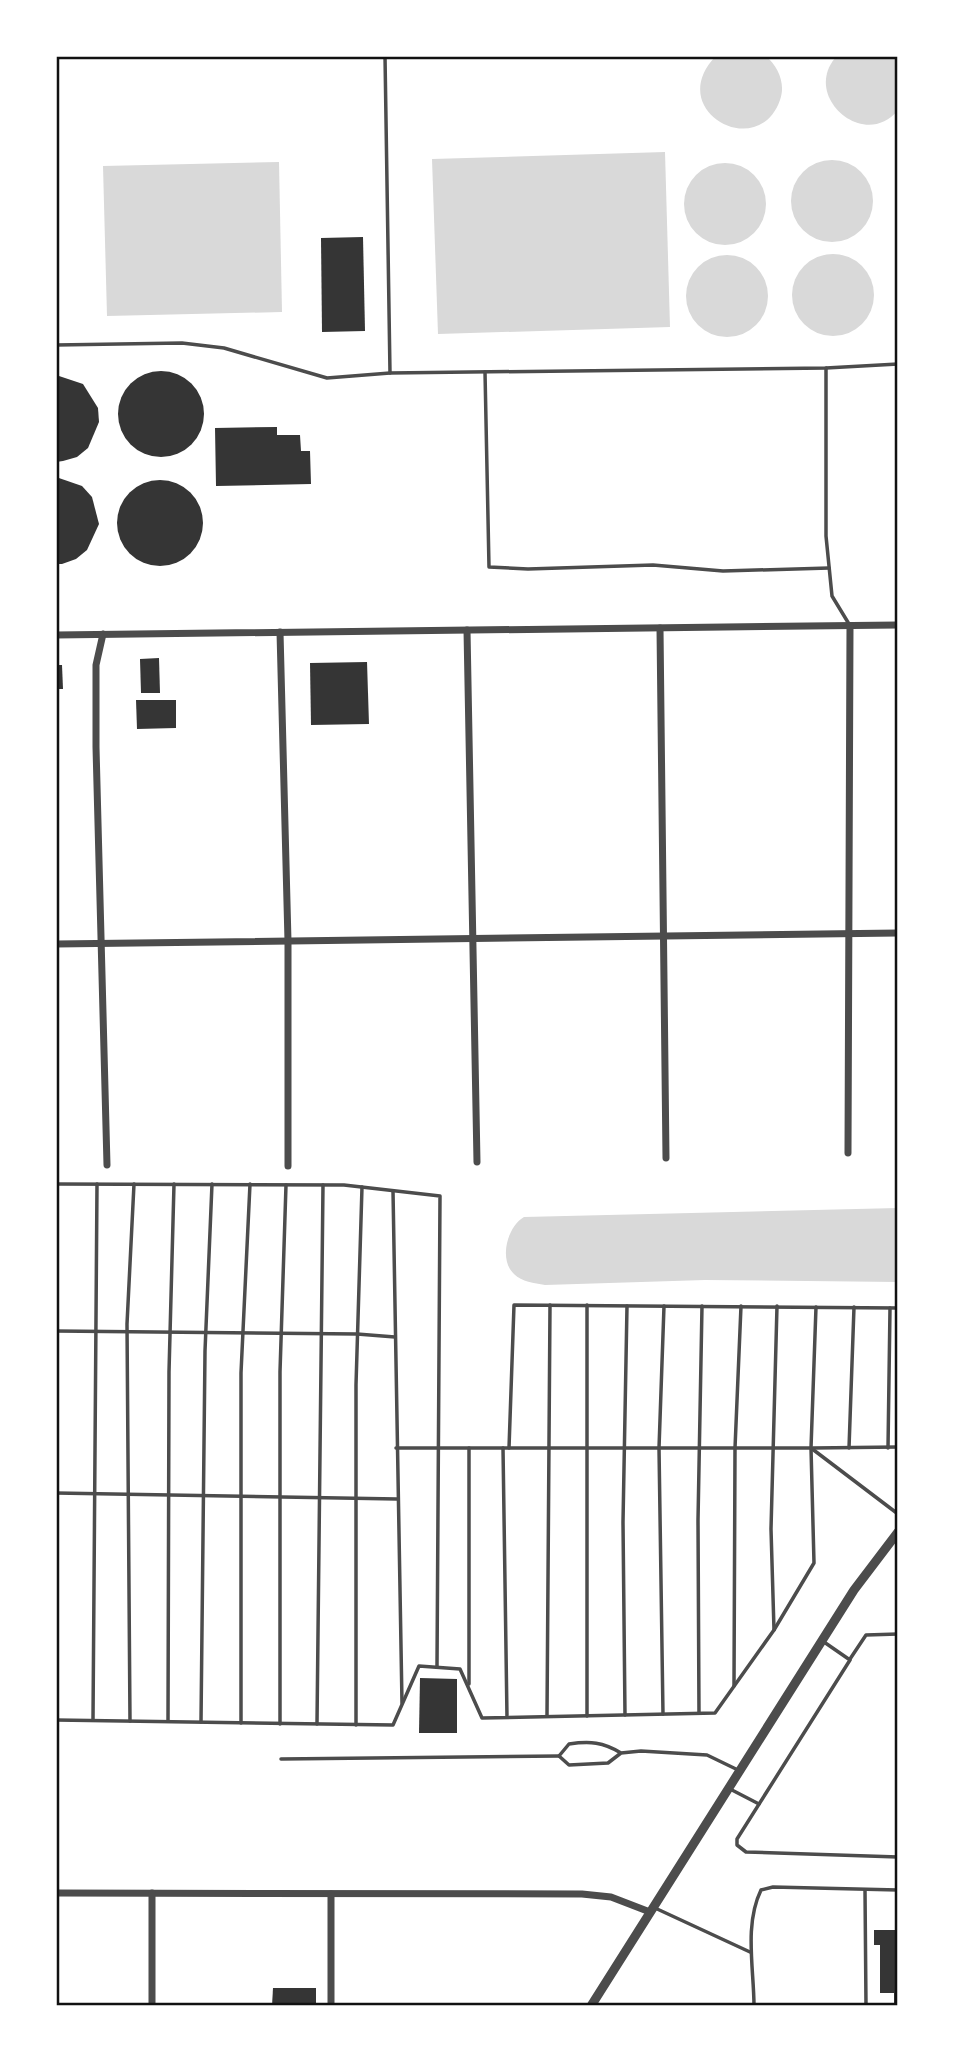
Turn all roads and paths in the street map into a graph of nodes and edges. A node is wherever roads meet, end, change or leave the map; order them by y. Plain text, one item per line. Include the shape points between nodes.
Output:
1 (385, 56) edge
2 (56, 345) edge
3 (898, 364) edge
4 (826, 368) junction
5 (485, 372) junction
6 (390, 373) junction
7 (829, 568) junction
8 (898, 625) edge
9 (850, 626) junction
10 (660, 628) junction
11 (467, 630) junction
12 (280, 632) junction
13 (103, 634) junction
14 (56, 635) edge
15 (846, 933) junction
16 (898, 933) edge
17 (663, 935) junction
18 (474, 938) junction
19 (288, 941) junction
20 (102, 943) junction
21 (56, 944) edge
22 (848, 1153) dead end
23 (666, 1157) dead end
24 (477, 1162) dead end
25 (107, 1165) dead end
26 (288, 1166) dead end
27 (57, 1184) edge
28 (97, 1184) junction
29 (134, 1184) junction
30 (174, 1184) junction
31 (212, 1184) junction
32 (250, 1184) junction
33 (286, 1185) junction
34 (323, 1185) junction
35 (362, 1187) junction
36 (393, 1191) junction
37 (550, 1305) junction
38 (587, 1305) junction
39 (627, 1306) junction
40 (664, 1306) junction
41 (702, 1306) junction
42 (741, 1306) junction
43 (777, 1306) junction
44 (816, 1307) junction
45 (854, 1307) junction
46 (890, 1308) junction
47 (898, 1308) edge
48 (56, 1331) edge
49 (95, 1331) junction
50 (127, 1332) junction
51 (206, 1333) junction
52 (243, 1333) junction
53 (170, 1334) junction
54 (320, 1334) junction
55 (357, 1334) junction
56 (281, 1335) junction
57 (395, 1337) junction
58 (56, 1358) edge
59 (898, 1447) edge
60 (396, 1448) junction
61 (439, 1448) junction
62 (468, 1448) junction
63 (506, 1448) junction
64 (547, 1448) junction
65 (586, 1448) junction
66 (625, 1448) junction
67 (659, 1448) junction
68 (699, 1448) junction
69 (735, 1448) junction
70 (811, 1448) junction
71 (849, 1448) junction
72 (888, 1448) junction
73 (774, 1449) junction
74 (56, 1493) edge
75 (94, 1495) junction
76 (168, 1496) junction
77 (128, 1497) junction
78 (203, 1497) junction
79 (280, 1497) junction
80 (241, 1498) junction
81 (318, 1498) junction
82 (356, 1498) junction
83 (397, 1499) junction
84 (898, 1514) edge
85 (898, 1532) edge
86 (774, 1629) junction
87 (898, 1634) edge
88 (822, 1641) junction
89 (850, 1660) junction
90 (437, 1667) junction
91 (469, 1689) junction
92 (734, 1689) junction
93 (402, 1705) junction
94 (663, 1714) junction
95 (699, 1714) junction
96 (625, 1715) junction
97 (587, 1716) junction
98 (507, 1717) junction
99 (547, 1717) junction
100 (56, 1720) edge
101 (93, 1720) junction
102 (130, 1721) junction
103 (168, 1722) junction
104 (201, 1722) junction
105 (241, 1723) junction
106 (280, 1724) junction
107 (317, 1724) junction
108 (356, 1725) junction
109 (621, 1753) junction
110 (559, 1756) junction
111 (281, 1759) dead end
112 (740, 1770) junction
113 (728, 1788) junction
114 (759, 1804) junction
115 (898, 1857) edge
116 (865, 1890) junction
117 (898, 1890) edge
118 (56, 1893) edge
119 (152, 1893) junction
120 (331, 1894) junction
121 (652, 1910) junction
122 (750, 1952) junction
123 (152, 2006) edge
124 (331, 2006) edge
125 (591, 2006) edge
126 (754, 2006) edge
127 (866, 2006) edge

1 - 6 lane
2 - 6 lane via 182,343 224,348 327,378
3 - 4 lane
4 - 5 lane
4 - 7 lane
5 - 6 lane
5 - 7 lane via 489,567
7 - 9 lane via 832,596
8 - 9 street
9 - 10 street
9 - 15 street
10 - 11 street
10 - 17 street
11 - 12 street
11 - 18 street
12 - 13 street
12 - 19 street
13 - 14 street
13 - 20 street via 96,666
15 - 16 street
15 - 17 street
15 - 22 street
17 - 18 street
17 - 23 street
18 - 19 street
18 - 24 street
19 - 20 street
19 - 26 street
20 - 21 street
20 - 25 street
27 - 28 lane
27 - 48 lane
28 - 29 lane
28 - 49 lane
29 - 30 lane
29 - 50 lane
30 - 31 lane
30 - 53 lane
31 - 32 lane
31 - 51 lane
32 - 33 lane
32 - 52 lane
33 - 34 lane
33 - 56 lane
34 - 35 lane
34 - 54 lane
35 - 36 lane
35 - 55 lane
36 - 57 lane
36 - 61 lane via 440,1196
37 - 38 lane
37 - 63 lane via 514,1305
37 - 64 lane
38 - 39 lane
38 - 65 lane
39 - 40 lane
39 - 66 lane
40 - 41 lane
40 - 67 lane
41 - 42 lane
41 - 68 lane
42 - 43 lane
42 - 69 lane
43 - 44 lane
43 - 73 lane
44 - 45 lane
44 - 70 lane
45 - 46 lane
45 - 71 lane
46 - 47 lane
46 - 72 lane
48 - 49 lane
48 - 58 lane
49 - 50 lane
49 - 75 lane
50 - 53 lane
50 - 77 lane
51 - 52 lane
51 - 53 lane
51 - 78 lane
52 - 56 lane
52 - 80 lane
53 - 76 lane
54 - 55 lane
54 - 56 lane
54 - 81 lane
55 - 57 lane
55 - 82 lane
56 - 79 lane
57 - 60 lane
59 - 72 lane
60 - 61 lane
60 - 83 lane
61 - 62 lane
61 - 90 lane
62 - 63 lane
62 - 91 lane
63 - 64 lane
63 - 98 lane
64 - 65 lane
64 - 99 lane
65 - 66 lane
65 - 97 lane
66 - 67 lane
66 - 96 lane
67 - 68 lane
67 - 94 lane
68 - 69 lane
68 - 95 lane
69 - 73 lane
69 - 92 lane
70 - 71 lane
70 - 73 lane
70 - 84 lane
70 - 86 lane via 814,1563
71 - 72 lane
73 - 86 lane
74 - 75 lane
75 - 77 lane
75 - 101 lane
76 - 77 lane
76 - 78 lane
76 - 103 lane
77 - 102 lane
78 - 80 lane
78 - 104 lane
79 - 80 lane
79 - 81 lane
79 - 106 lane
80 - 105 lane
81 - 82 lane
81 - 107 lane
82 - 83 lane
82 - 108 lane
83 - 93 lane
85 - 88 street
86 - 92 lane
87 - 89 lane via 866,1636
88 - 89 lane
88 - 112 street
89 - 114 lane
90 - 91 lane via 460,1669
90 - 93 lane via 419,1666
91 - 98 lane via 482,1718
92 - 95 lane via 715,1713
93 - 108 lane via 393,1725
94 - 95 lane
94 - 96 lane
96 - 97 lane
97 - 99 lane
98 - 99 lane
100 - 101 lane
101 - 102 lane
102 - 103 lane
103 - 104 lane
104 - 105 lane
105 - 106 lane
106 - 107 lane
107 - 108 lane
109 - 110 lane via 608,1763 569,1765
109 - 110 lane via 604,1743 587,1742 569,1744
109 - 112 lane via 707,1755
110 - 111 lane
112 - 113 street
113 - 114 lane
113 - 121 street
114 - 115 lane via 737,1839 740,1850
116 - 117 lane
116 - 122 lane via 761,1890
116 - 127 lane
118 - 119 street
119 - 120 street
119 - 123 street
120 - 121 street via 582,1894 611,1897
120 - 124 street
121 - 122 lane
121 - 125 street
122 - 126 lane

